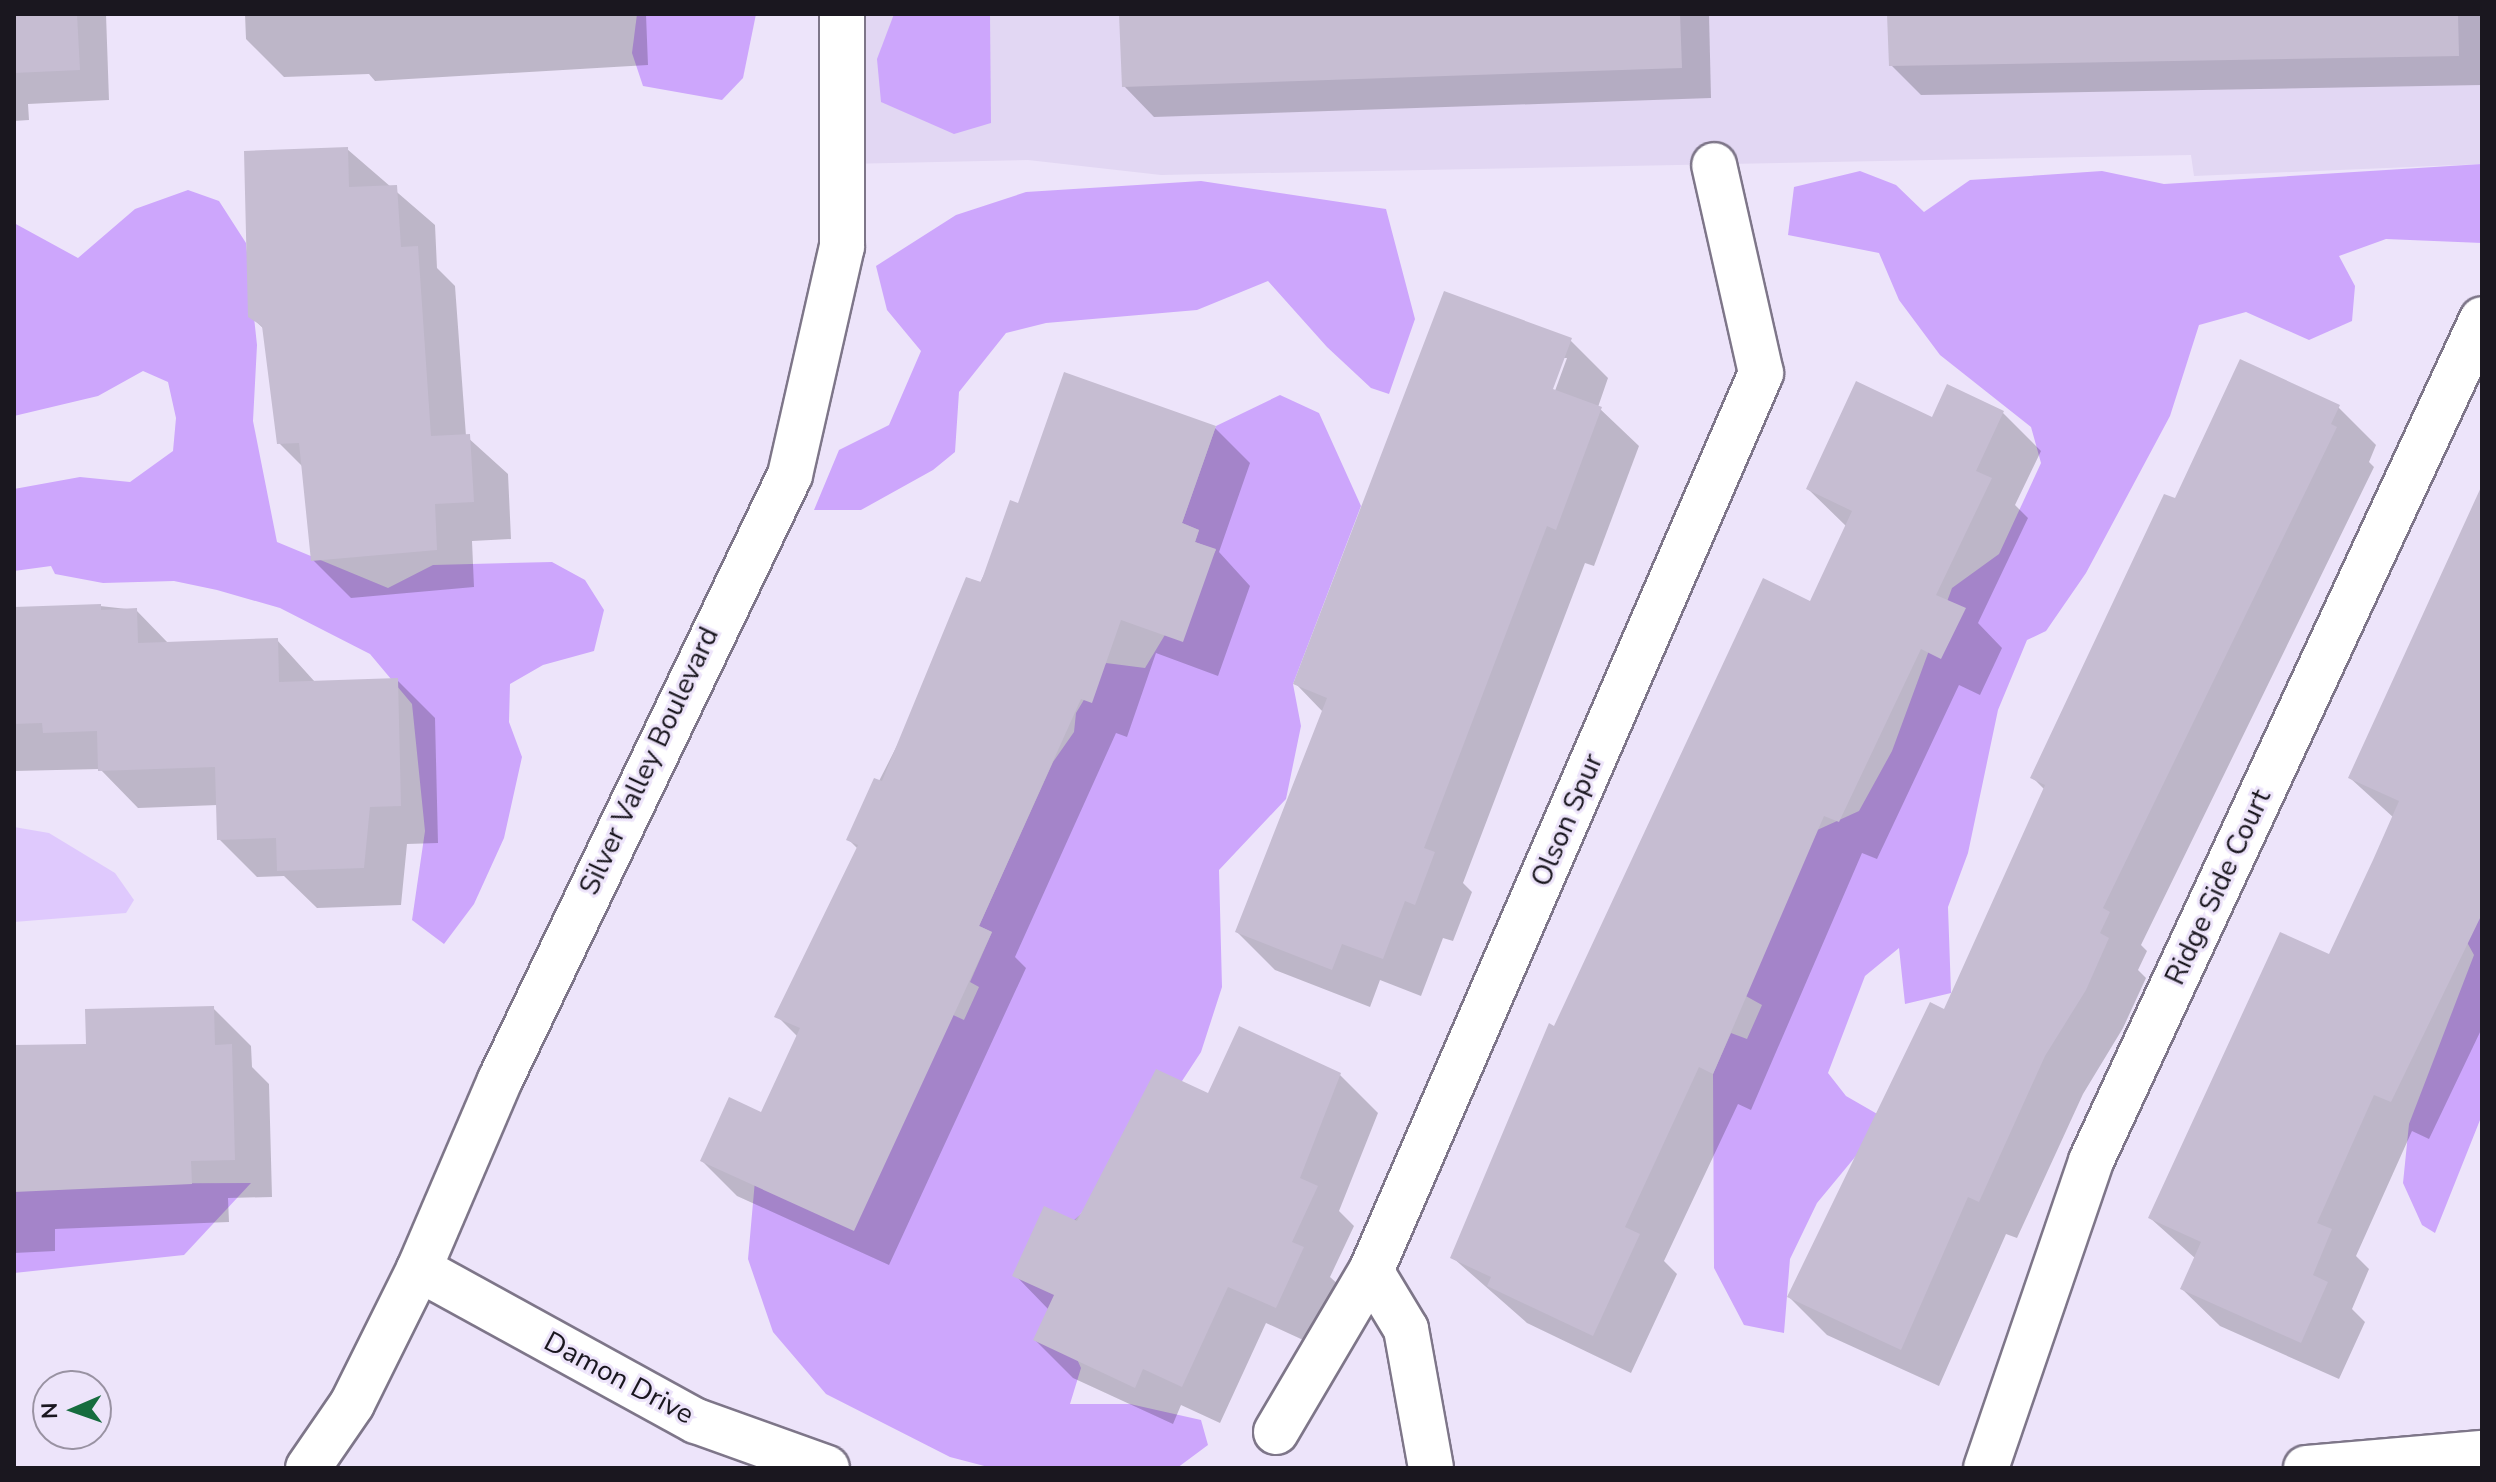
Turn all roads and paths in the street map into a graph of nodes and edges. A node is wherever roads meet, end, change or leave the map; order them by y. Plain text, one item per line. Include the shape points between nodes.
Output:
1 (842, 14) edge
2 (1714, 165) dead end
3 (2482, 319) edge
4 (419, 1269) junction
5 (1371, 1271) junction
6 (1276, 1432) dead end
7 (2482, 1453) edge
8 (308, 1468) edge
9 (827, 1468) edge
10 (1431, 1468) edge
11 (1986, 1468) edge
12 (2306, 1468) edge

1 - 4 street, Silver Valley Boulevard via 842,247 790,475 500,1080
2 - 5 street, Olson Spur via 1761,373
3 - 11 street, Ridge Side Court via 2091,1161
4 - 8 street, Silver Valley Boulevard via 352,1404
4 - 9 street, Damon Drive via 696,1421
5 - 6 street, Olson Spur
5 - 10 street via 1406,1329
7 - 12 street

